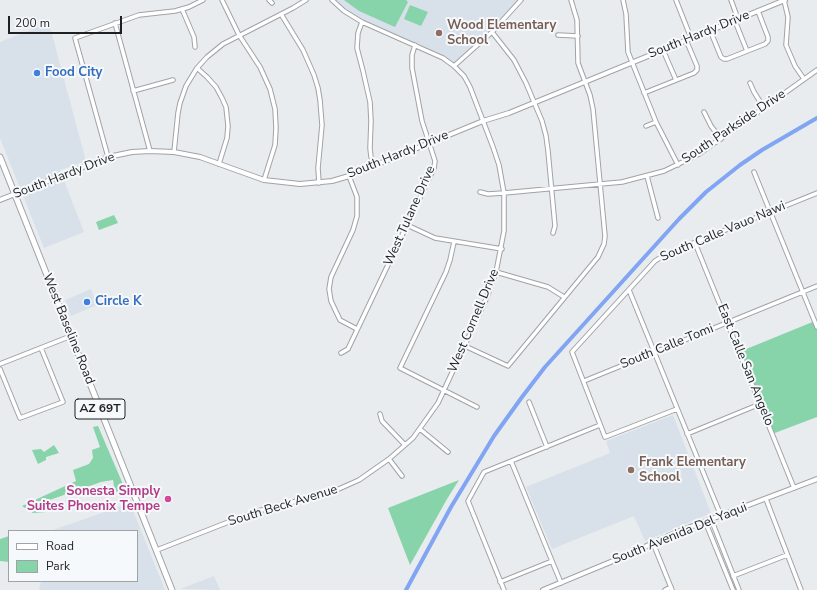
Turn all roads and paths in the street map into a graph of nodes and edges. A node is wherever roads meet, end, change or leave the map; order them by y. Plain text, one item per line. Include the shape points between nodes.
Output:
1 (203, 0) edge
2 (222, 0) edge
3 (269, 0) edge
4 (306, 0) edge
5 (332, 0) edge
6 (521, 0) edge
7 (571, 0) edge
8 (623, 0) edge
9 (676, 0) edge
10 (731, 0) edge
11 (784, 0) edge
12 (272, 4) dead end
13 (182, 9) junction
14 (758, 11) junction
15 (282, 14) junction
16 (737, 20) junction
17 (362, 22) junction
18 (115, 23) junction
19 (710, 30) junction
20 (492, 32) junction
21 (239, 35) junction
22 (558, 35) dead end
23 (578, 36) junction
24 (691, 38) junction
25 (686, 40) junction
26 (415, 46) junction
27 (195, 47) dead end
28 (663, 50) junction
29 (747, 51) junction
30 (632, 63) junction
31 (454, 66) junction
32 (197, 68) junction
33 (817, 70) edge
34 (804, 79) junction
35 (173, 80) dead end
36 (676, 80) junction
37 (584, 82) junction
38 (750, 83) dead end
39 (133, 91) junction
40 (644, 93) junction
41 (534, 102) junction
42 (764, 108) junction
43 (704, 112) dead end
44 (484, 121) junction
45 (656, 122) junction
46 (646, 126) dead end
47 (721, 139) junction
48 (429, 144) junction
49 (150, 151) junction
50 (174, 152) junction
51 (0, 157) edge
52 (108, 157) junction
53 (219, 164) junction
54 (678, 165) junction
55 (374, 166) junction
56 (754, 172) dead end
57 (349, 176) junction
58 (647, 176) junction
59 (264, 180) junction
60 (319, 183) junction
61 (600, 184) junction
62 (552, 189) junction
63 (480, 192) dead end
64 (504, 193) junction
65 (817, 193) edge
66 (15, 194) junction
67 (0, 200) edge
68 (770, 212) junction
69 (658, 218) dead end
70 (407, 225) junction
71 (553, 233) dead end
72 (454, 242) junction
73 (694, 242) junction
74 (502, 249) junction
75 (496, 272) junction
76 (817, 286) edge
77 (629, 290) junction
78 (803, 292) junction
79 (564, 297) junction
80 (728, 323) junction
81 (817, 327) edge
82 (357, 329) junction
83 (71, 336) junction
84 (465, 346) junction
85 (41, 348) junction
86 (655, 352) junction
87 (341, 353) dead end
88 (0, 364) edge
89 (0, 369) edge
90 (584, 381) junction
91 (445, 391) junction
92 (529, 402) dead end
93 (760, 404) junction
94 (477, 407) dead end
95 (677, 409) junction
96 (380, 414) dead end
97 (600, 425) junction
98 (420, 429) junction
99 (687, 434) junction
100 (405, 445) junction
101 (547, 447) junction
102 (448, 452) dead end
103 (389, 460) junction
104 (511, 461) junction
105 (402, 476) dead end
106 (817, 479) edge
107 (794, 488) junction
108 (766, 499) junction
109 (721, 516) junction
110 (708, 521) junction
111 (654, 543) junction
112 (157, 550) junction
113 (787, 555) junction
114 (552, 561) junction
115 (734, 576) junction
116 (728, 578) junction
117 (500, 582) junction
118 (561, 583) junction
119 (672, 589) edge
120 (172, 590) edge
121 (504, 590) edge
122 (543, 590) edge
123 (665, 590) edge
124 (733, 590) edge
125 (739, 590) edge
126 (801, 590) edge

1 - 13 street
2 - 21 street
3 - 12 street
4 - 15 street
5 - 17 street, West Cornell Drive
6 - 20 street
7 - 23 street via 577,20
8 - 30 street via 628,52
9 - 24 street
10 - 16 street
11 - 14 street, South Hardy Drive
11 - 34 street via 788,17 786,45
13 - 18 street via 139,15
13 - 27 street via 194,37
14 - 16 street, South Hardy Drive
14 - 29 street via 768,41
15 - 21 street
15 - 60 street via 303,50 318,88 322,125
16 - 19 street, South Hardy Drive
16 - 29 street
17 - 26 street, West Cornell Drive
17 - 55 street via 357,48 370,102 370,148
18 - 39 street
18 - 52 street via 75,38
19 - 24 street, South Hardy Drive
19 - 29 street via 724,59
20 - 31 street
20 - 41 street via 514,60
21 - 32 street via 216,49
21 - 59 street via 260,67 270,89 274,109 275,145
22 - 23 street
23 - 37 street via 578,63
24 - 25 street, South Hardy Drive
25 - 28 street, South Hardy Drive
25 - 36 street via 697,70
26 - 31 street, West Cornell Drive via 443,58
26 - 48 street, West Tulane Drive via 412,68
28 - 30 street, South Hardy Drive
28 - 36 street
30 - 37 street, South Hardy Drive
30 - 40 street
31 - 44 street, West Cornell Drive via 470,87
32 - 50 street via 186,86 180,103
32 - 53 street via 216,87 226,107 228,138
33 - 34 street, South Parkside Drive
34 - 42 street, South Parkside Drive
35 - 39 street
36 - 40 street
37 - 41 street, South Hardy Drive
37 - 61 street via 593,109
38 - 42 street
39 - 49 street
40 - 45 street
41 - 44 street, South Hardy Drive
41 - 62 street via 546,136
42 - 47 street, South Parkside Drive
43 - 47 street
44 - 48 street, South Hardy Drive
44 - 64 street, West Cornell Drive via 499,165
45 - 46 street
45 - 54 street
47 - 54 street, South Parkside Drive
48 - 55 street, South Hardy Drive
48 - 70 street, West Tulane Drive via 435,161 434,168
49 - 50 street, South Hardy Drive
49 - 52 street, South Hardy Drive
50 - 53 street, South Hardy Drive
51 - 66 main road, West Baseline Road / AZ 69T
52 - 66 street, South Hardy Drive
53 - 59 street, South Hardy Drive
54 - 58 street, South Parkside Drive
55 - 57 street, South Hardy Drive
56 - 68 street
57 - 60 street, South Hardy Drive
57 - 82 street via 357,197 357,216 353,230 330,277 329,289 331,301 340,320
58 - 61 street, South Parkside Drive
58 - 69 street
59 - 60 street, South Hardy Drive via 290,184
61 - 62 street, South Parkside Drive
61 - 79 street via 604,244 598,257
62 - 64 street, South Parkside Drive
62 - 71 street via 555,226
63 - 64 street, South Parkside Drive
64 - 74 street, West Cornell Drive
65 - 68 street, South Calle Vauo Nawi
66 - 67 street, South Hardy Drive
66 - 83 main road, West Baseline Road / AZ 69T
68 - 73 street, South Calle Vauo Nawi
68 - 78 street
70 - 72 street via 428,235
70 - 82 street, West Tulane Drive
72 - 74 street
72 - 91 street via 446,272 400,368
73 - 77 street, South Calle Vauo Nawi via 655,261
73 - 80 street, East Calle San Angelo
74 - 75 street, West Cornell Drive
75 - 79 street via 548,288
75 - 84 street, West Cornell Drive
76 - 78 street, South Calle Tomi
77 - 86 street
77 - 90 street, South Calle Vauo Nawi via 572,352
78 - 80 street, South Calle Tomi
78 - 81 street
79 - 84 street via 508,366
80 - 86 street, South Calle Tomi
80 - 93 street, East Calle San Angelo
82 - 87 street, West Tulane Drive via 348,348
83 - 85 street
83 - 112 main road, West Baseline Road / AZ 69T
84 - 91 street, West Cornell Drive
85 - 88 street
85 - 89 street via 63,402 20,418
86 - 90 street, South Calle Tomi
86 - 95 street
90 - 97 street
91 - 94 street
91 - 98 street, South Beck Avenue
92 - 101 street
93 - 99 street
93 - 107 street, East Calle San Angelo
95 - 97 street via 605,437
95 - 99 street
96 - 100 street via 382,422
97 - 101 street
98 - 100 street, South Beck Avenue
98 - 102 street
99 - 109 street
100 - 103 street, South Beck Avenue
101 - 104 street
103 - 105 street
103 - 112 street, South Beck Avenue via 359,480 332,492 254,512
104 - 114 street
104 - 117 street via 484,472 468,501
106 - 107 street, South Avenida Del Yaqui
107 - 108 street, South Avenida Del Yaqui
108 - 109 street, South Avenida Del Yaqui
108 - 113 street
109 - 110 street, South Avenida Del Yaqui
110 - 111 street, South Avenida Del Yaqui
110 - 115 street via 713,524
110 - 116 street via 707,526
111 - 118 street, South Avenida Del Yaqui
111 - 119 street
112 - 120 main road, West Baseline Road / AZ 69T
113 - 115 street
113 - 126 street
114 - 117 street
114 - 118 street
115 - 116 street
115 - 125 street
116 - 124 street
117 - 121 street
118 - 122 street, South Avenida Del Yaqui
119 - 123 street

